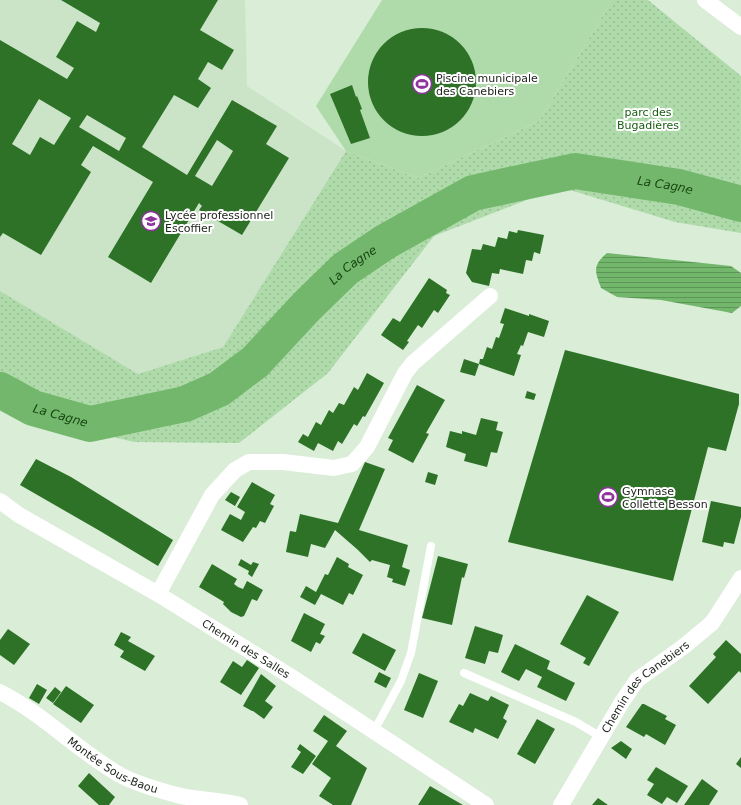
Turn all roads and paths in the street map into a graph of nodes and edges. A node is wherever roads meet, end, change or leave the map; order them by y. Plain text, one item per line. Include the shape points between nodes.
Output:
1 (705, 0) edge
2 (741, 27) edge
3 (490, 296) dead end
4 (0, 501) edge
5 (431, 546) dead end
6 (741, 578) edge
7 (158, 594) junction
8 (464, 673) dead end
9 (0, 692) edge
10 (374, 731) junction
11 (601, 737) junction
12 (240, 805) edge
13 (486, 805) edge
14 (561, 805) edge

1 - 2 street
3 - 7 street via 413,363 405,373 368,447 352,464 334,468 283,462 249,462 235,470 212,495
4 - 7 street, Chemin des Salles via 19,515
5 - 10 lane via 411,653 401,681
6 - 11 street, Chemin des Canebiers via 712,623 637,680
7 - 10 street, Chemin des Salles
8 - 11 lane via 576,722
9 - 12 street, Montée Sous-Baou via 19,702 121,775 149,787 178,795
10 - 13 street, Chemin des Salles
11 - 14 street, Chemin des Canebiers

